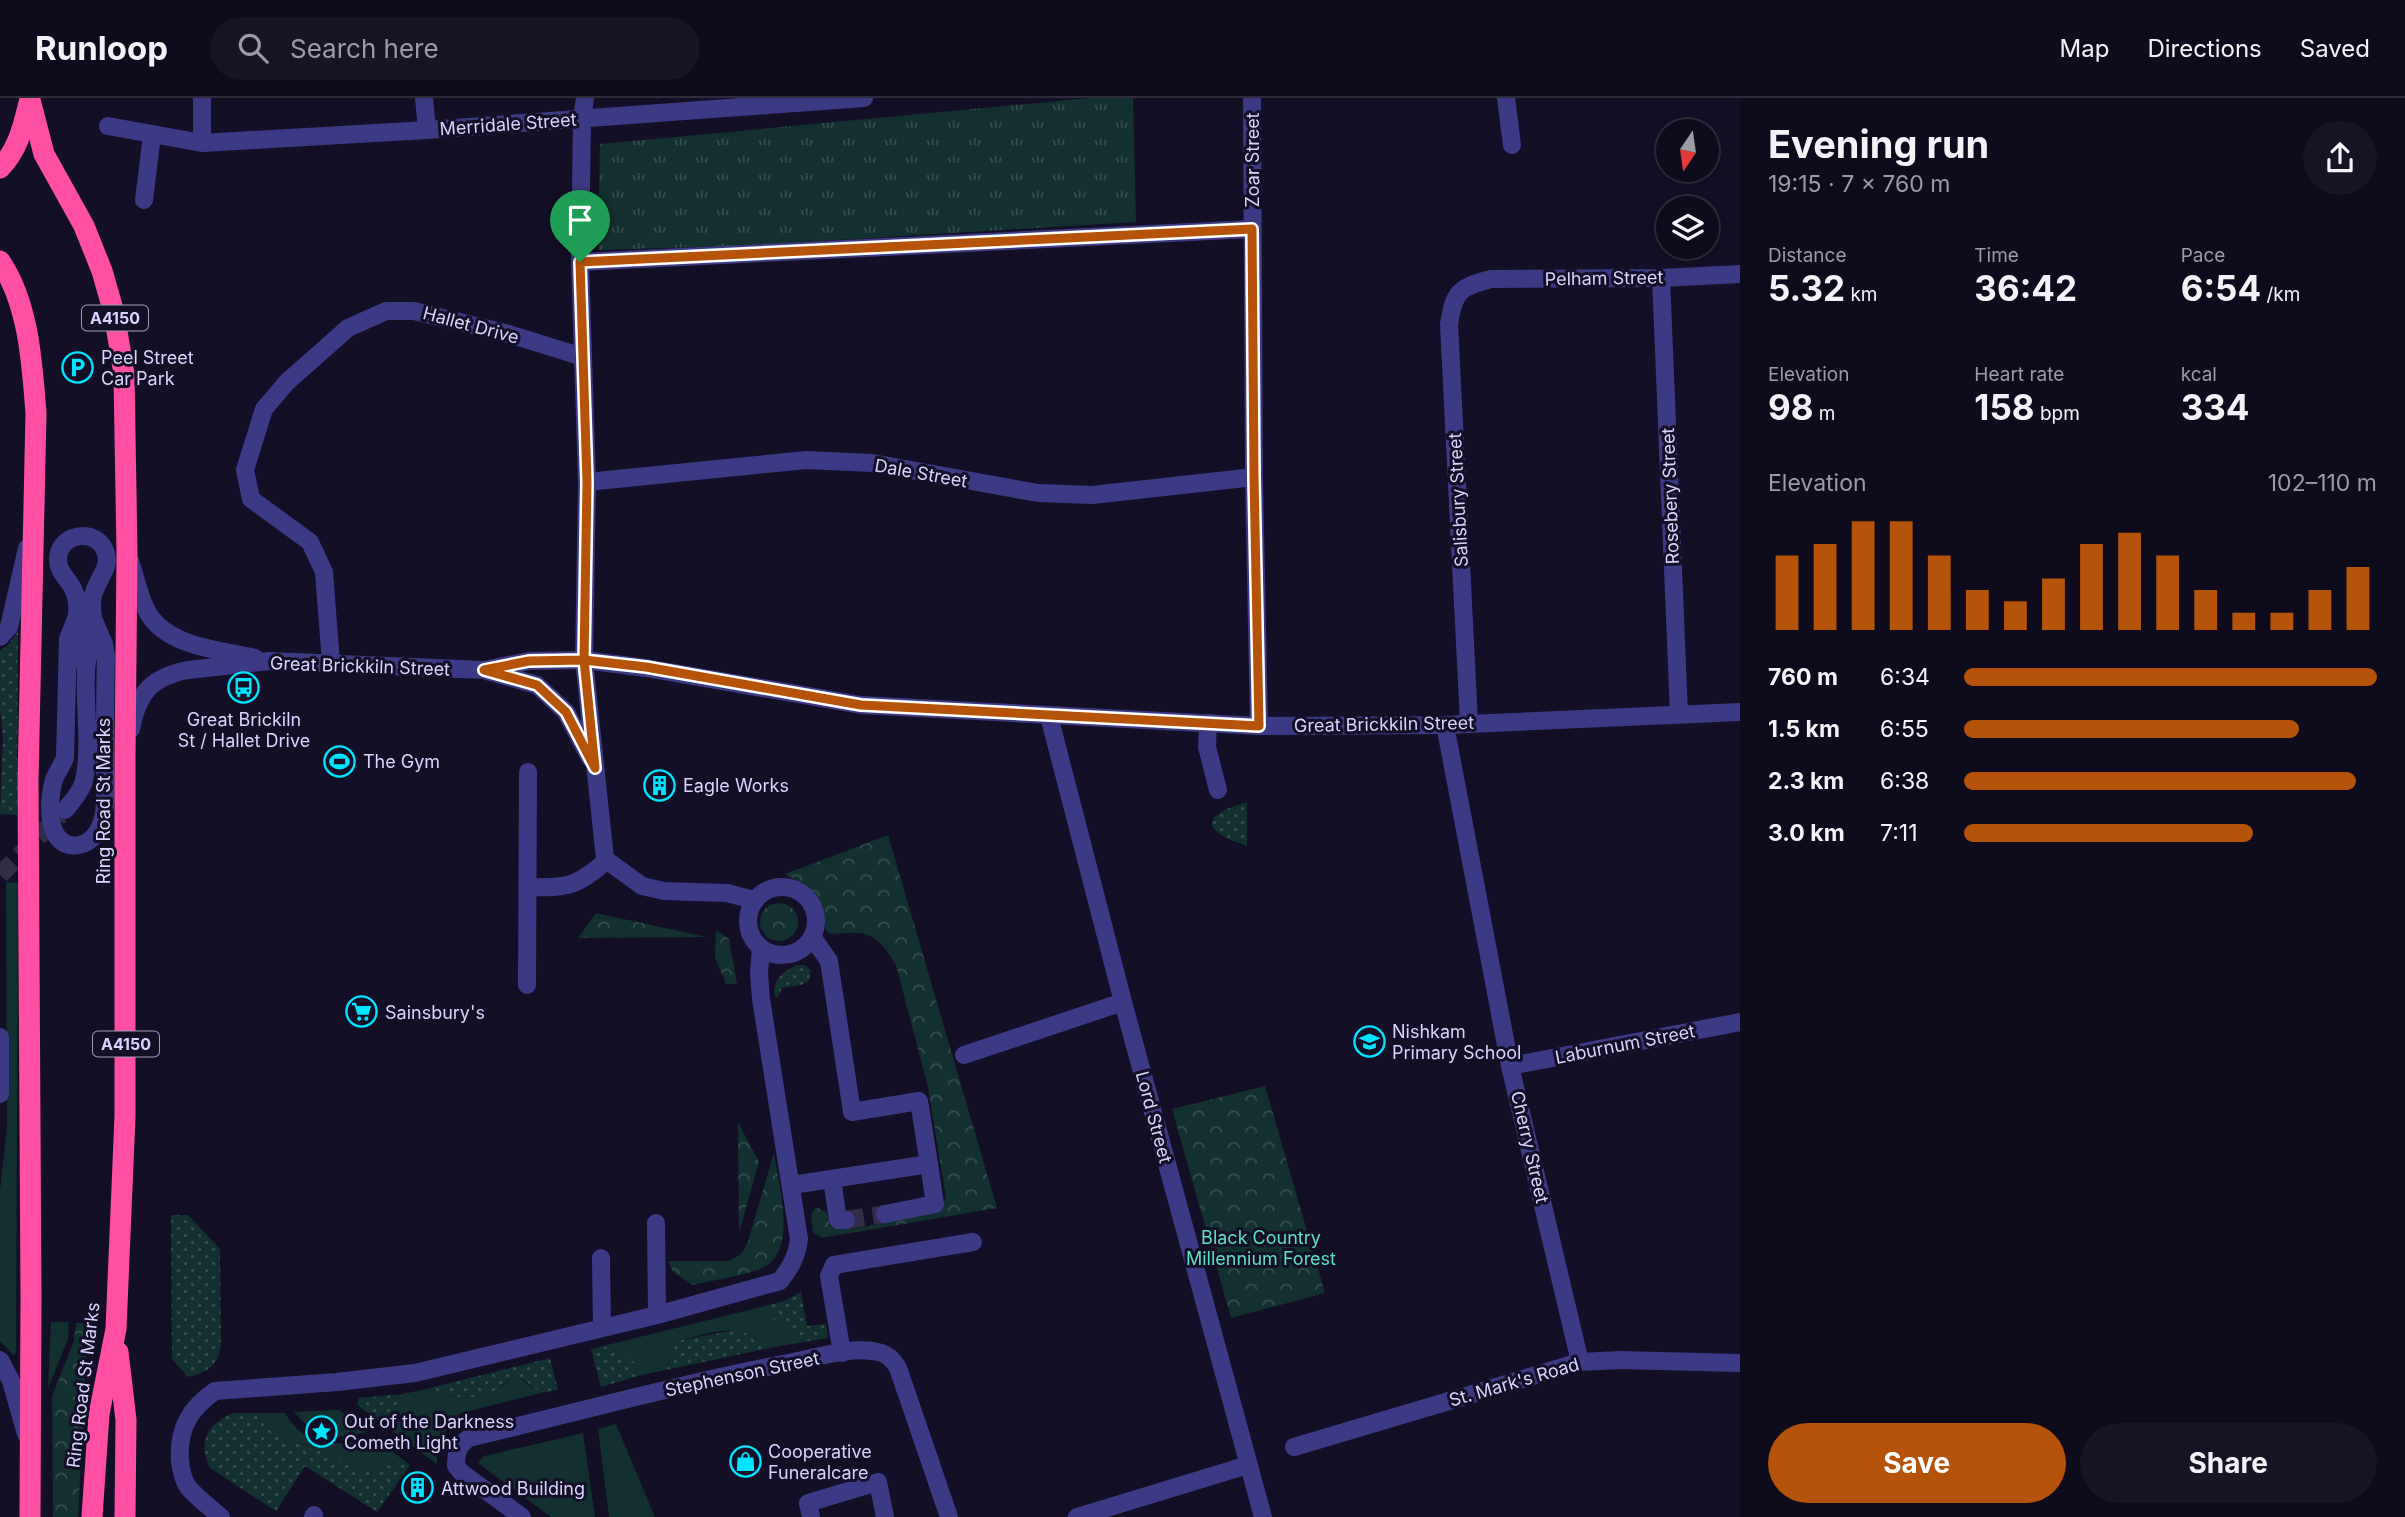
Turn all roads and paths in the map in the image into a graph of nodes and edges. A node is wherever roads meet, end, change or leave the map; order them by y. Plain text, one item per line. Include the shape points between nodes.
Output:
1 (202, 98) edge
2 (424, 98) edge
3 (585, 98) edge
4 (864, 98) edge
5 (1252, 98) edge
6 (1506, 98) edge
7 (30, 99) edge
8 (582, 119) junction
9 (108, 126) dead end
10 (427, 130) junction
11 (152, 135) junction
12 (202, 143) junction
13 (1512, 145) dead end
14 (0, 168) edge
15 (144, 200) dead end
16 (1252, 229) junction
17 (0, 261) edge
18 (580, 262) junction
19 (1740, 274) edge
20 (1661, 278) junction
21 (1469, 285) joint
22 (583, 357) junction
23 (1254, 477) junction
24 (587, 482) junction
25 (32, 528) junction
26 (127, 553) junction
27 (85, 616) junction
28 (0, 637) edge
29 (584, 660) junction
30 (269, 662) junction
31 (331, 663) junction
32 (484, 670) junction
33 (1740, 712) edge
34 (1679, 714) junction
35 (1049, 716) junction
36 (1208, 723) junction
37 (1469, 723) junction
38 (1445, 725) junction
39 (1259, 726) junction
40 (125, 760) junction
41 (595, 768) junction
42 (528, 772) dead end
43 (1219, 790) dead end
44 (65, 810) tunnel mouth
45 (607, 860) junction
46 (528, 887) junction
47 (754, 900) junction
48 (813, 937) junction
49 (761, 948) junction
50 (527, 985) dead end
51 (1123, 1002) junction
52 (1740, 1022) edge
53 (0, 1037) edge
54 (964, 1055) dead end
55 (1510, 1066) junction
56 (0, 1094) edge
57 (929, 1164) junction
58 (832, 1179) junction
59 (792, 1185) junction
60 (885, 1214) tunnel mouth
61 (846, 1220) dead end
62 (656, 1223) dead end
63 (973, 1242) dead end
64 (601, 1258) dead end
65 (657, 1315) junction
66 (602, 1328) junction
67 (116, 1329) junction
68 (842, 1353) junction
69 (0, 1360) edge
70 (1580, 1362) junction
71 (1740, 1363) edge
72 (29, 1444) junction
73 (1294, 1447) dead end
74 (1248, 1465) junction
75 (30, 1517) edge
76 (92, 1517) edge
77 (125, 1517) edge
78 (222, 1517) edge
79 (522, 1517) edge
80 (811, 1517) edge
81 (885, 1517) edge
82 (948, 1517) edge
83 (1077, 1517) edge
84 (1263, 1517) edge

1 - 12 street
2 - 10 street
3 - 8 street
4 - 8 street, Merridale Street
5 - 16 street, Zoar Street
6 - 13 street
7 - 14 highway, A4150 via 22,132
7 - 26 highway, Ring Road St Marks / A4150 via 44,155 84,226 114,313 124,374
8 - 10 street, Merridale Street
8 - 18 street
9 - 11 street, Merridale Street
10 - 12 street, Merridale Street
11 - 12 street, Merridale Street
11 - 15 street
16 - 18 street
16 - 23 street, Zoar Street
17 - 25 highway via 26,327 32,360 36,413
18 - 22 street
19 - 20 street, Pelham Street
20 - 21 street, Pelham Street via 1492,279
20 - 34 street, Rosebery Street
21 - 37 street, Salisbury Street via 1452,306 1450,324
22 - 24 street
22 - 31 street, Hallet Drive via 414,311 386,311 348,328 264,409 245,470 251,499 310,542 324,572
23 - 24 street, Dale Street via 1092,495 1038,494 872,463 806,460
23 - 39 street, Zoar Street
24 - 29 street
25 - 28 street via 9,627
25 - 72 highway
26 - 30 street via 147,611 168,633 186,642
26 - 40 highway, Ring Road St Marks / A4150
27 - 27 street via 104,644 106,656 105,806 98,830 75,846 55,833 50,811 55,776 65,758 68,639
27 - 44 street via 77,634 86,669 86,767 76,798
29 - 32 street, Great Brickkiln Street via 529,661
29 - 35 street, Great Brickkiln Street via 861,705
29 - 41 street
30 - 31 street, Great Brickkiln Street
30 - 40 street, Great Brickkiln Street via 176,673 158,680 138,701
31 - 32 street, Great Brickkiln Street
32 - 41 street via 537,685 566,712
33 - 34 street, Great Brickkiln Street
34 - 37 street, Great Brickkiln Street
35 - 36 street, Great Brickkiln Street
35 - 51 street, Lord Street
36 - 39 street, Great Brickkiln Street
36 - 43 street via 1207,747
37 - 38 street, Great Brickkiln Street
38 - 39 street, Great Brickkiln Street
38 - 55 street, Cherry Street
40 - 67 highway, Ring Road St Marks / A4150 via 125,1116
41 - 45 street
42 - 46 street
45 - 46 street via 586,878 561,888
45 - 47 street via 642,886 727,893
46 - 50 street
47 - 48 street via 772,887 784,886 805,895 816,915
47 - 49 street via 747,923
48 - 49 street via 788,955
48 - 57 street via 830,961 852,1112 919,1101
49 - 59 street via 761,999
51 - 54 street
51 - 74 street, Lord Street
52 - 55 street, Laburnum Street
53 - 56 street
55 - 70 street, Cherry Street
57 - 58 street
57 - 60 street via 935,1204
58 - 59 street
58 - 61 street via 838,1220
59 - 65 street via 799,1238 791,1267 780,1280
62 - 65 street
63 - 68 street via 834,1265 829,1276
64 - 66 street
65 - 66 street
66 - 78 street via 415,1373 215,1391 188,1416 179,1447 187,1486
67 - 76 highway, Ring Road St Marks / A4150 via 99,1414
67 - 77 highway via 126,1420
68 - 79 street, Stephenson Street via 734,1373 462,1443 456,1466
68 - 82 street, Stephenson Street via 880,1352 892,1358
69 - 72 street via 11,1381
70 - 71 street, St. Mark's Road
70 - 73 street, St. Mark's Road
72 - 75 highway
74 - 83 street
74 - 84 street, Lord Street
80 - 81 street via 808,1503 878,1482

